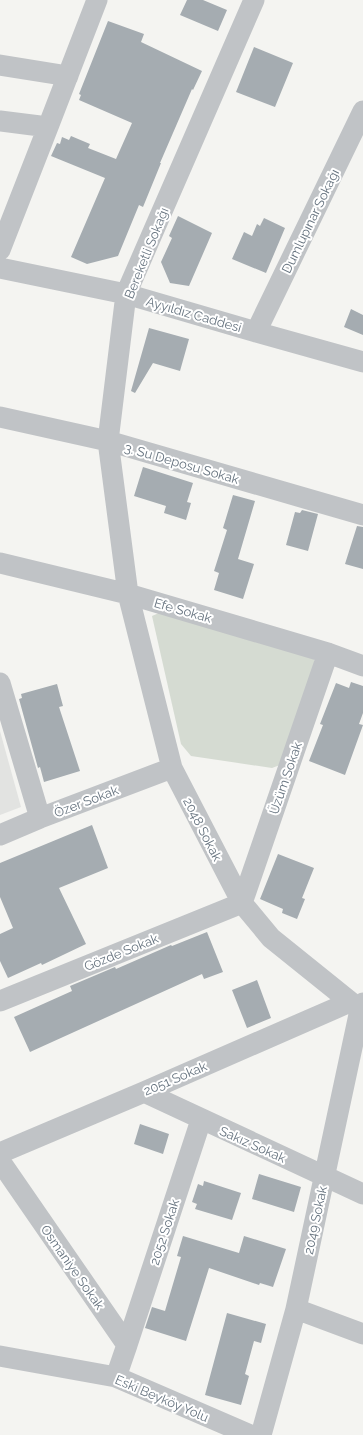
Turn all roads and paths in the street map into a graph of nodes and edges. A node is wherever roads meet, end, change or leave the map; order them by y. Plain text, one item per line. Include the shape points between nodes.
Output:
1 (97, 0) edge
2 (254, 0) edge
3 (0, 65) edge
4 (68, 76) junction
5 (363, 111) edge
6 (0, 121) edge
7 (48, 127) junction
8 (0, 250) edge
9 (0, 268) edge
10 (126, 294) junction
11 (256, 332) junction
12 (363, 362) edge
13 (0, 417) edge
14 (108, 441) junction
15 (363, 515) edge
16 (0, 563) edge
17 (128, 594) junction
18 (328, 653) junction
19 (363, 666) edge
20 (0, 683) edge
21 (172, 768) junction
22 (40, 818) junction
23 (0, 835) edge
24 (242, 903) junction
25 (0, 1001) edge
26 (359, 1007) edge
27 (144, 1092) junction
28 (201, 1120) junction
29 (0, 1152) edge
30 (0, 1161) edge
31 (324, 1176) junction
32 (363, 1194) edge
33 (296, 1309) junction
34 (363, 1334) edge
35 (127, 1345) junction
36 (0, 1356) edge
37 (116, 1377) junction
38 (250, 1435) edge
39 (261, 1435) edge

1 - 4 street
2 - 10 street, Bereketli Sokağı
3 - 4 street
4 - 7 street
5 - 11 street, Dumlupınar Sokağı
6 - 7 street
7 - 8 street
9 - 10 street, Ayyıldız Caddesi
10 - 11 street, Ayyıldız Caddesi
10 - 14 street, Bereketli Sokağı
11 - 12 street, Ayyıldız Caddesi
13 - 14 street, 3. Su Deposu Sokak
14 - 15 street, 3. Su Deposu Sokak
14 - 17 street, Bereketli Sokağı
16 - 17 street, Efe Sokak
17 - 18 street, Efe Sokak
17 - 21 street, 2048 Sokak
18 - 19 street, Efe Sokak
18 - 24 street, Üzüm Sokak
20 - 22 street
21 - 22 street, Özer Sokak
21 - 24 street, 2048 Sokak
22 - 23 street, Özer Sokak
24 - 25 street, Gözde Sokak
24 - 26 street, 2048 Sokak via 271,938
26 - 27 street, 2051 Sokak
26 - 31 street, 2049 Sokak
27 - 28 street, Sakız Sokak
27 - 29 street, 2051 Sokak
28 - 31 street, Sakız Sokak
28 - 35 street, 2052 Sokak
30 - 35 street, Osmaniye Sokak
31 - 32 street, Sakız Sokak
31 - 33 street, 2049 Sokak
33 - 34 street
33 - 39 street, 2049 Sokak
35 - 37 street
36 - 37 street, Eski Beyköy Yolu
37 - 38 street, Eski Beyköy Yolu

